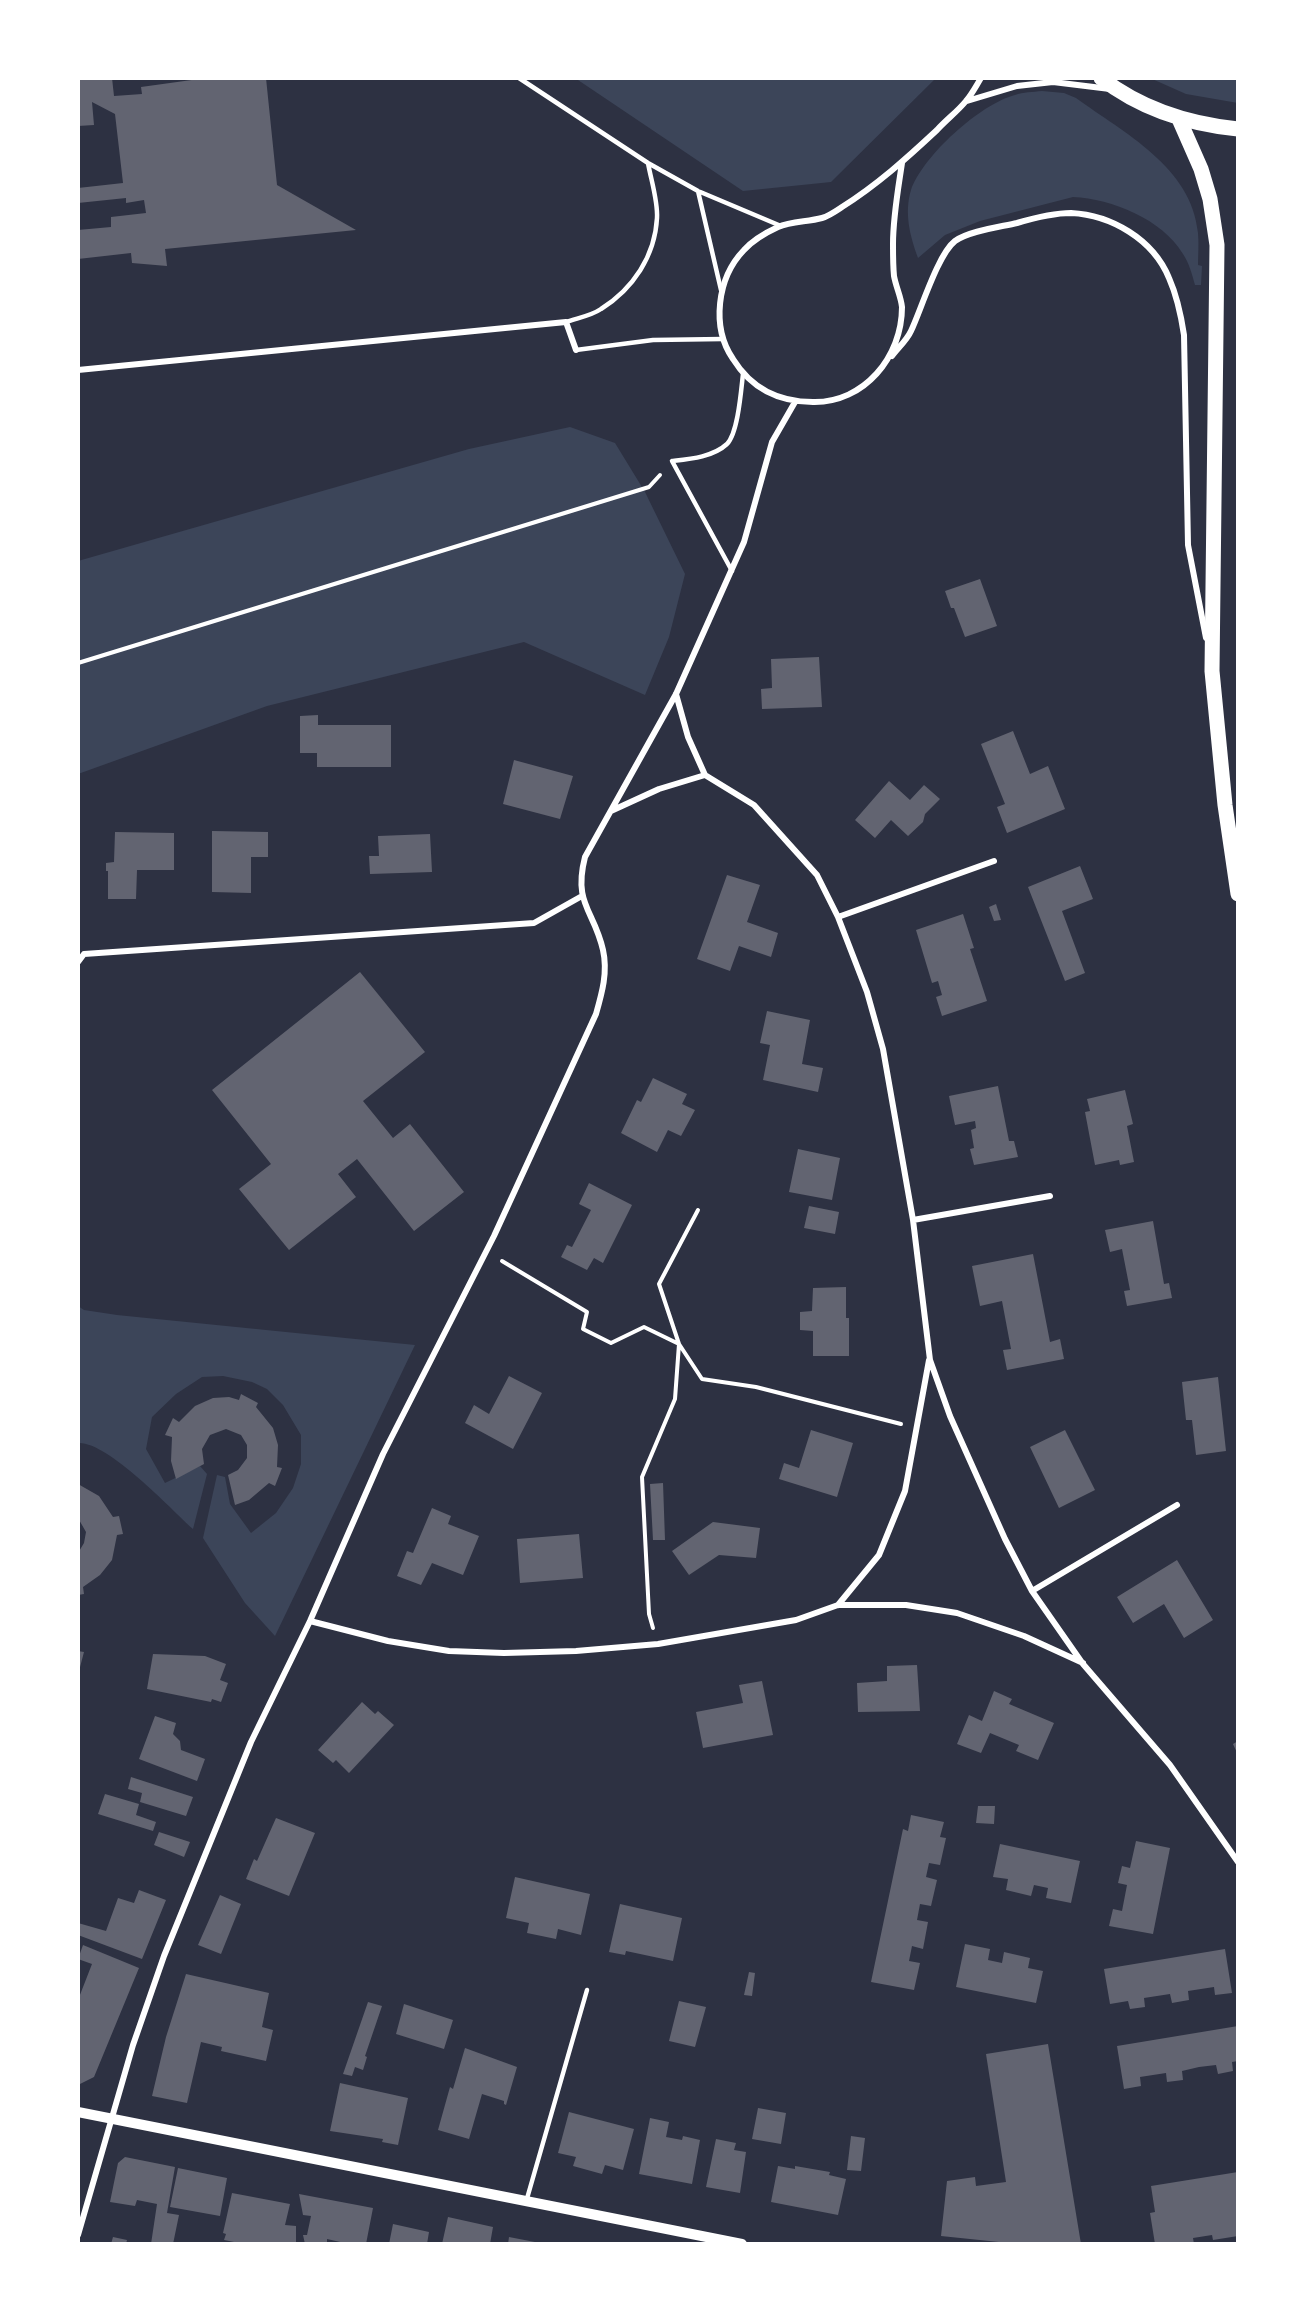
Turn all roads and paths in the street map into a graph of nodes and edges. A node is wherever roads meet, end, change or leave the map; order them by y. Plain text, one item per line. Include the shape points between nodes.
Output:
1 (519, 78) edge
2 (981, 78) edge
3 (1101, 78) edge
4 (1116, 90) junction
5 (966, 101) junction
6 (1179, 119) junction
7 (1238, 129) edge
8 (648, 163) junction
9 (902, 163) junction
10 (698, 191) junction
11 (781, 226) junction
12 (722, 290) junction
13 (566, 322) junction
14 (723, 339) junction
15 (576, 351) joint
16 (886, 364) junction
17 (78, 370) edge
18 (743, 374) junction
19 (795, 402) junction
20 (672, 461) junction
21 (732, 572) junction
22 (78, 663) edge
23 (1212, 670) junction
24 (676, 694) junction
25 (705, 775) junction
26 (610, 811) junction
27 (994, 861) dead end
28 (1238, 894) edge
29 (582, 896) junction
30 (838, 917) junction
31 (78, 962) edge
32 (1050, 1196) dead end
33 (698, 1210) dead end
34 (913, 1220) junction
35 (486, 1251) junction
36 (679, 1344) junction
37 (930, 1360) junction
38 (917, 1428) junction
39 (1177, 1505) dead end
40 (1032, 1591) junction
41 (838, 1605) junction
42 (310, 1621) junction
43 (658, 1644) junction
44 (1083, 1664) junction
45 (1238, 1862) edge
46 (587, 1990) dead end
47 (78, 2112) edge
48 (112, 2119) junction
49 (526, 2202) junction
50 (78, 2235) edge
51 (742, 2244) edge

1 - 8 lane
2 - 5 street
3 - 4 main road
4 - 5 street via 1053,82 1017,86
4 - 6 main road
5 - 9 street
6 - 7 main road
6 - 23 main road via 1201,169 1217,245
8 - 10 lane
8 - 13 lane via 658,216 653,245 640,272 600,310
9 - 11 street via 823,218
9 - 16 street via 894,219 894,276 902,306 899,336
10 - 11 lane
10 - 12 lane
11 - 12 street via 743,250
12 - 14 street via 719,315
13 - 15 street
13 - 17 street
14 - 15 lane via 653,339
14 - 18 street
16 - 19 street via 868,383 846,396 821,403
16 - 23 street via 910,334 944,255 955,241 1049,215 1071,213 1114,224 1131,232 1152,251 1168,275 1179,304 1184,335 1188,544
18 - 19 street via 767,392
18 - 20 lane via 737,420 728,443 701,457
19 - 21 street via 772,442
20 - 21 lane
20 - 22 path via 649,487
21 - 24 street
23 - 28 main road
24 - 25 street via 688,737
24 - 26 street
25 - 26 street via 659,789
25 - 30 street via 754,805 817,876
26 - 29 street via 585,857 580,878
27 - 30 street
29 - 31 street via 534,923 84,954
29 - 35 street via 603,951 604,983 596,1014
30 - 34 street via 867,992 883,1049
32 - 34 street
33 - 36 path via 659,1284
34 - 37 street
35 - 36 path via 587,1312 583,1329 611,1343 644,1327
35 - 42 street via 383,1454
36 - 38 path via 702,1379 756,1387
36 - 43 path via 675,1399 642,1477 650,1614
37 - 38 street
37 - 40 street via 973,1469
38 - 41 street via 905,1491 879,1555
39 - 40 street
40 - 44 street
41 - 43 street via 796,1620
41 - 44 street via 906,1605 957,1613 1024,1636
42 - 43 street via 388,1641 449,1651 576,1652
42 - 48 street via 251,1742 171,1936
44 - 45 street via 1170,1765
46 - 49 lane
47 - 48 street
48 - 49 street
48 - 50 street
49 - 51 street

